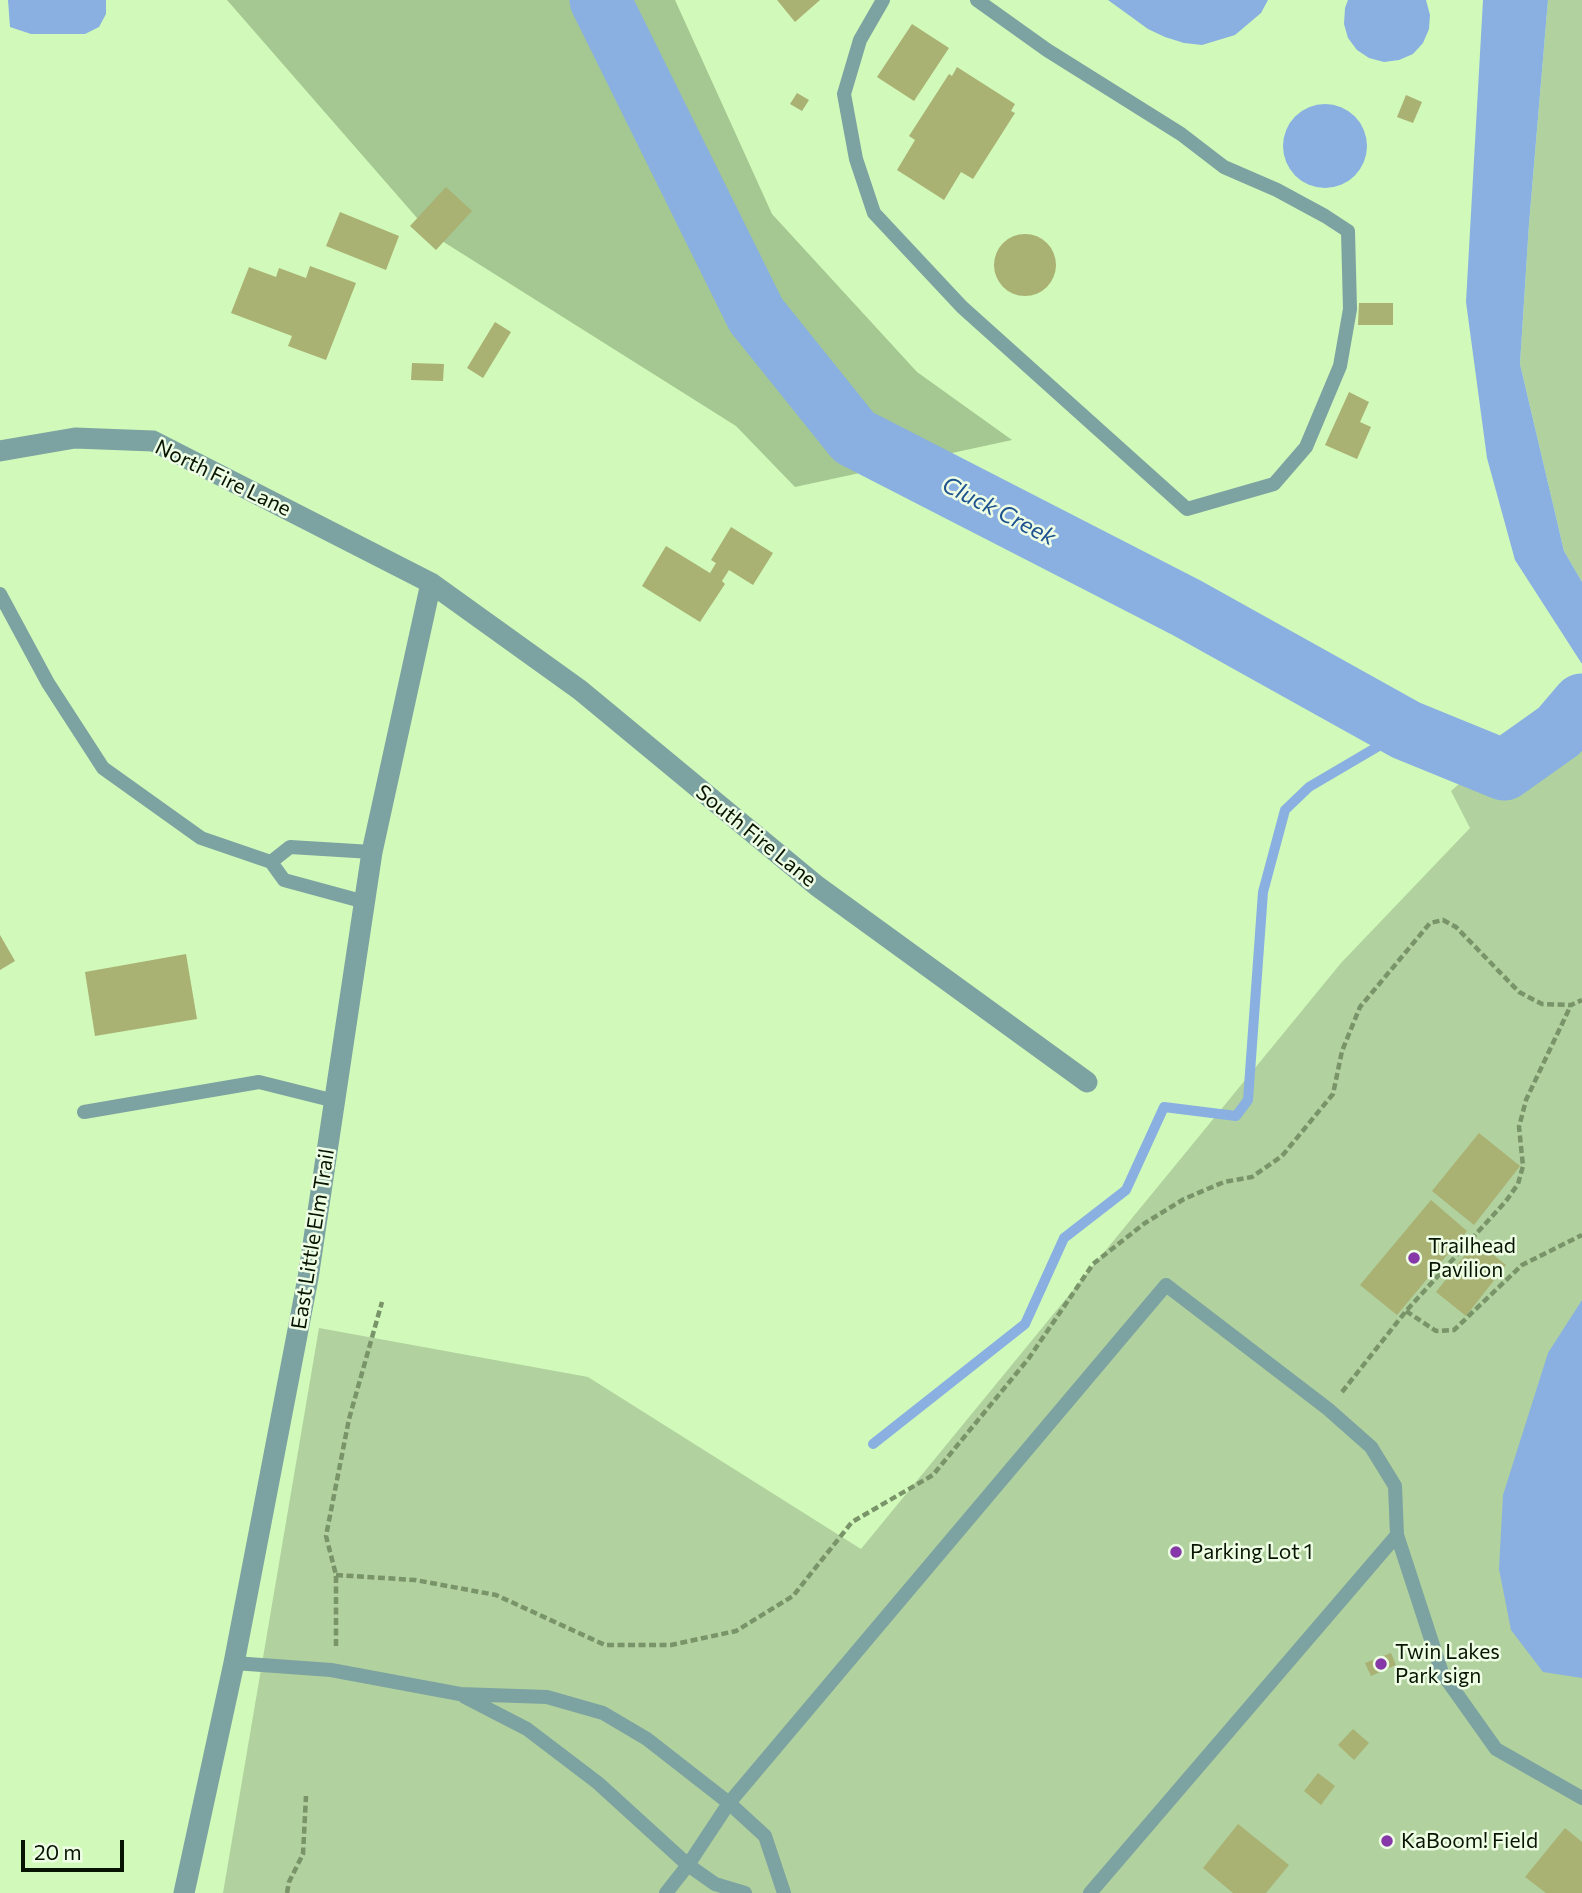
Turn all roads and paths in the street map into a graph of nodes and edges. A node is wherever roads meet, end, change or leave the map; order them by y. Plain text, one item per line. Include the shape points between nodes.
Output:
1 (883, 0) edge
2 (977, 0) edge
3 (0, 451) edge
4 (431, 583) junction
5 (0, 594) edge
6 (372, 852) junction
7 (271, 862) junction
8 (365, 902) junction
9 (1582, 1000) edge
10 (1571, 1005) junction
11 (1087, 1082) dead end
12 (335, 1101) junction
13 (84, 1112) dead end
14 (1582, 1235) edge
15 (382, 1302) dead end
16 (1406, 1311) junction
17 (1328, 1409) junction
18 (1397, 1535) junction
19 (336, 1575) junction
20 (336, 1646) dead end
21 (234, 1662) junction
22 (460, 1694) junction
23 (306, 1796) dead end
24 (1582, 1798) edge
25 (729, 1802) junction
26 (688, 1865) junction
27 (184, 1893) edge
28 (287, 1893) edge
29 (666, 1893) edge
30 (745, 1893) edge
31 (784, 1893) edge
32 (1090, 1893) edge

1 - 2 lane via 860,40 844,94 856,159 874,213 962,307 1187,509 1275,484 1306,447 1340,366 1350,309 1348,231 1277,190 1224,167
3 - 4 street, North Fire Lane via 75,438 153,441
4 - 6 street, East Little Elm Trail
4 - 11 street, South Fire Lane via 580,690 817,886
5 - 7 lane via 48,682 103,768 201,838
6 - 7 lane via 290,847
6 - 8 street, East Little Elm Trail
7 - 8 lane via 284,880
8 - 12 street, East Little Elm Trail
9 - 10 path
10 - 16 path via 1526,1100 1519,1128 1523,1166 1518,1184
10 - 19 path via 1542,1004 1519,992 1456,927 1443,920 1430,923 1360,1007 1342,1051 1333,1094 1282,1156 1252,1177 1224,1182 1184,1199 1093,1264 1029,1358 933,1475 852,1522 793,1596 736,1631 671,1645 605,1645 496,1595 415,1580
12 - 13 lane via 259,1082
12 - 21 street, East Little Elm Trail via 309,1278
14 - 16 path via 1522,1265 1454,1329 1436,1331
15 - 19 path via 349,1419 326,1536
16 - 17 path
17 - 18 lane via 1371,1447 1395,1486
17 - 25 lane via 1166,1285
18 - 24 lane via 1442,1673 1496,1748
18 - 32 lane
19 - 20 path
21 - 22 lane via 331,1671
21 - 27 street, East Little Elm Trail
22 - 25 lane via 547,1697 603,1713 647,1739
22 - 26 lane via 527,1729 598,1783
23 - 28 path via 303,1853
25 - 26 lane
25 - 31 lane via 765,1836
26 - 29 lane
26 - 30 lane via 715,1884

